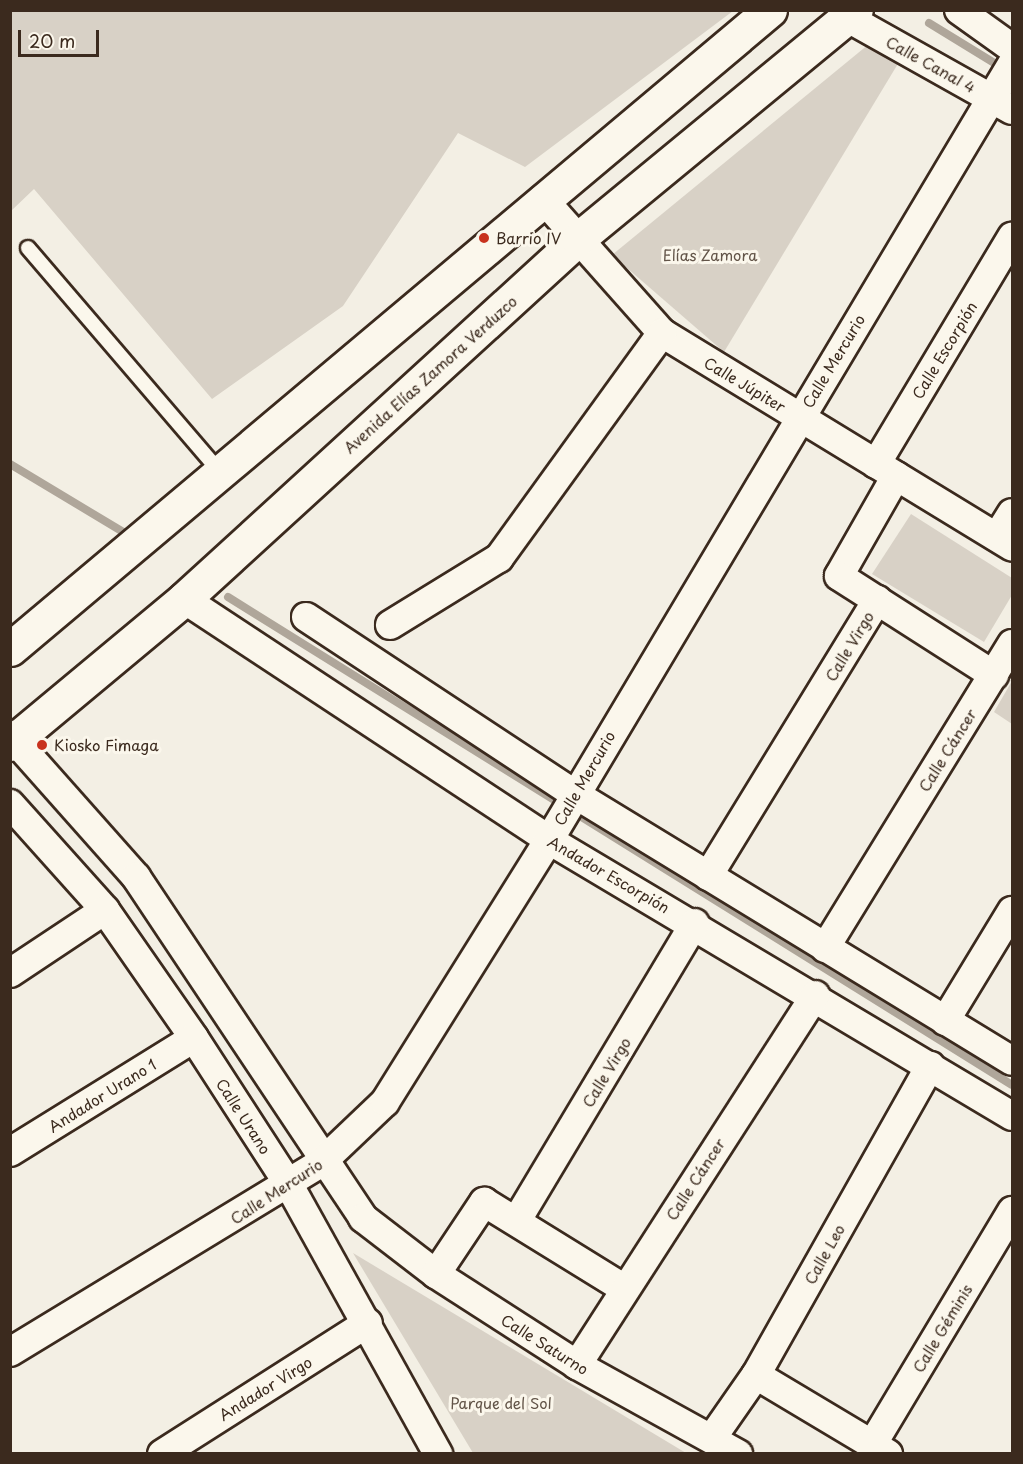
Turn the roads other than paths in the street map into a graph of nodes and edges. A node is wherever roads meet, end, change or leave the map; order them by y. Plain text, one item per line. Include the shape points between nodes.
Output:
1 (770, 10) edge
2 (959, 10) edge
3 (852, 14) edge
4 (1012, 48) edge
5 (1005, 85) edge
6 (543, 199) junction
7 (1012, 237) edge
8 (578, 239) junction
9 (28, 248) dead end
10 (662, 333) junction
11 (800, 417) junction
12 (886, 470) junction
13 (221, 472) junction
14 (1012, 513) edge
15 (1005, 542) edge
16 (184, 599) junction
17 (877, 600) junction
18 (306, 617) dead end
19 (390, 625) dead end
20 (1012, 645) edge
21 (10, 649) edge
22 (994, 675) junction
23 (12, 740) edge
24 (572, 794) junction
25 (10, 804) edge
26 (553, 832) junction
27 (708, 876) junction
28 (105, 910) junction
29 (1012, 911) edge
30 (695, 923) junction
31 (825, 948) junction
32 (10, 973) edge
33 (815, 994) junction
34 (945, 1022) junction
35 (194, 1038) junction
36 (1012, 1061) edge
37 (930, 1066) junction
38 (1012, 1116) edge
39 (10, 1152) edge
40 (321, 1163) junction
41 (289, 1185) junction
42 (1012, 1211) edge
43 (517, 1220) junction
44 (436, 1274) junction
45 (623, 1288) junction
46 (368, 1323) junction
47 (10, 1352) edge
48 (577, 1365) junction
49 (756, 1375) junction
50 (712, 1438) junction
51 (880, 1449) edge
52 (434, 1452) edge
53 (162, 1454) edge
54 (738, 1454) edge

1 - 6 main road
2 - 4 street
3 - 5 street, Calle Canal 4
3 - 8 main road, Avenida Elías Zamora Verduzco
5 - 11 street, Calle Mercurio
6 - 8 street, Calle Júpiter
6 - 13 main road
7 - 12 street, Calle Escorpión
8 - 10 street, Calle Júpiter
8 - 16 main road, Avenida Elías Zamora Verduzco
9 - 13 lane
10 - 11 street, Calle Júpiter
10 - 19 street via 500,558
11 - 12 street, Calle Júpiter
11 - 24 street, Calle Mercurio
12 - 15 street, Calle Júpiter
12 - 17 street, Calle Escorpión via 839,576
13 - 21 main road
14 - 15 street
16 - 23 main road, Avenida Elías Zamora Verduzco
16 - 26 street, Andador Escorpión
17 - 22 street
17 - 27 street, Calle Virgo
18 - 24 street
20 - 22 street, Calle Cáncer
22 - 31 street, Calle Cáncer
23 - 40 street via 136,877
24 - 26 street, Calle Mercurio
24 - 27 street
25 - 28 street, Calle Urano
26 - 30 street, Andador Escorpión
26 - 40 street, Calle Mercurio via 385,1102
27 - 31 street
28 - 32 street
28 - 35 street, Calle Urano
29 - 34 street
30 - 33 street, Andador Escorpión
30 - 43 street, Calle Virgo
31 - 34 street
33 - 37 street, Andador Escorpión
33 - 45 street, Calle Cáncer
34 - 36 street
35 - 39 street, Andador Urano 1
35 - 41 street, Calle Urano
37 - 38 street, Andador Escorpión
37 - 49 street, Calle Leo
40 - 41 street, Calle Mercurio
40 - 44 street, Calle Saturno via 363,1218
41 - 46 street, Calle Urano
41 - 47 street, Calle Mercurio
42 - 51 street, Calle Géminis
43 - 44 street via 484,1202
43 - 45 street
44 - 48 street, Calle Saturno
45 - 48 street, Calle Cáncer
46 - 52 street, Calle Urano
46 - 53 street, Andador Virgo
48 - 50 street, Calle Saturno
49 - 50 street, Calle Leo
49 - 51 street
50 - 54 street, Calle Saturno

